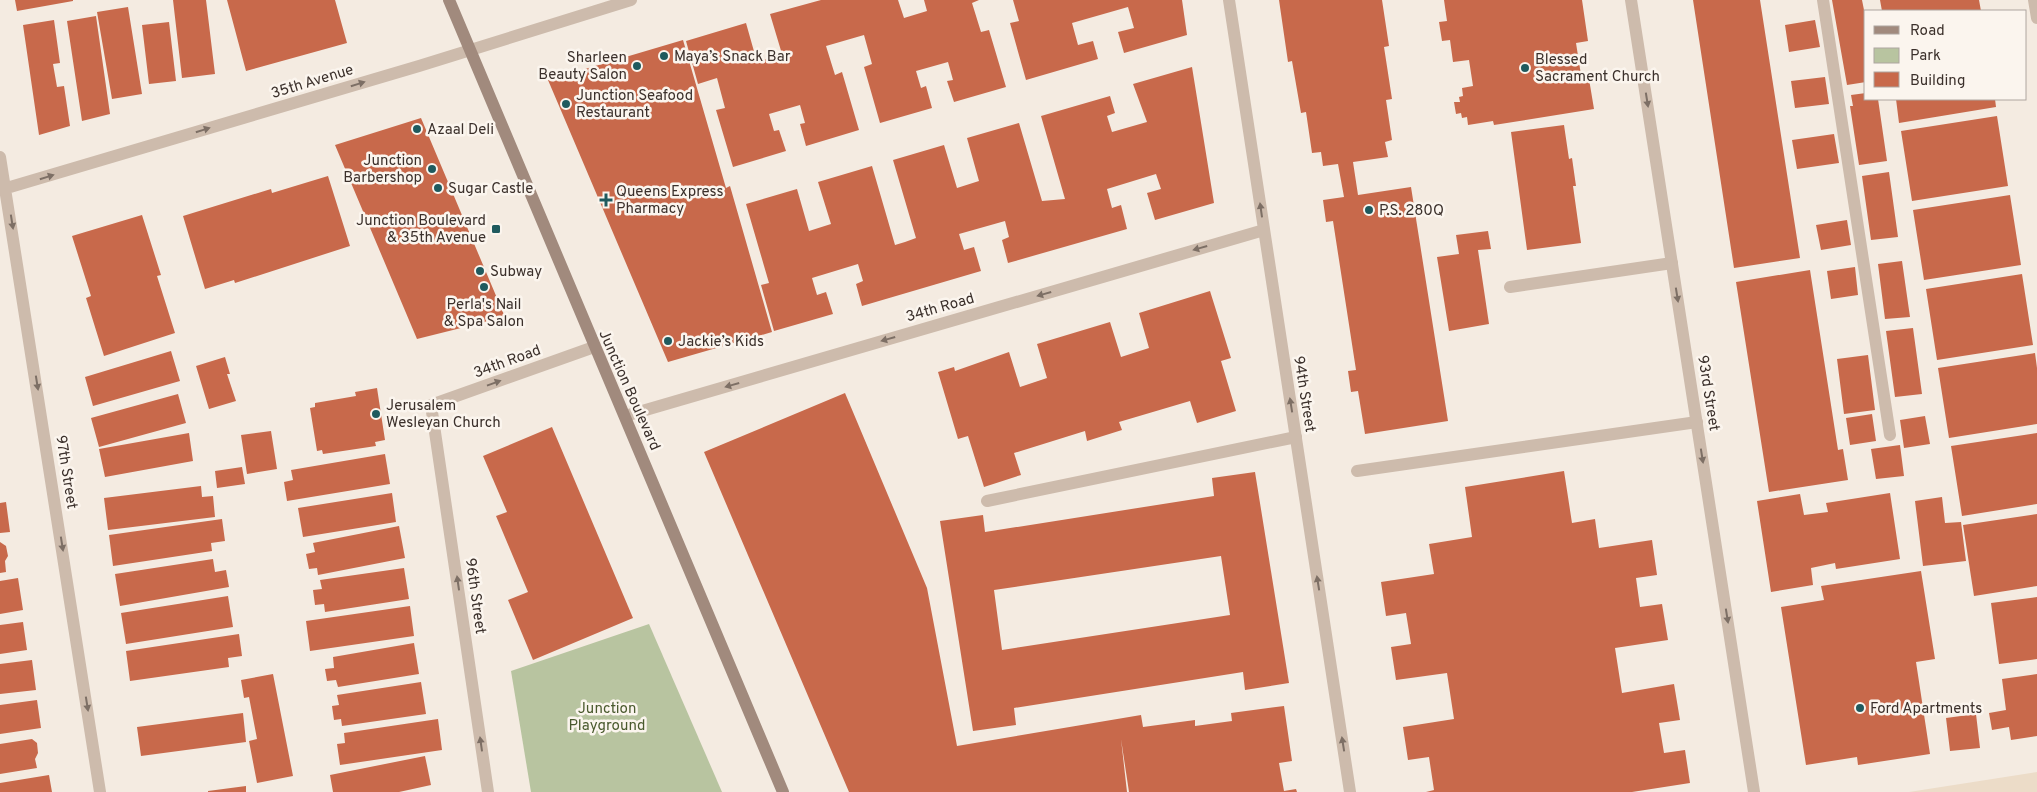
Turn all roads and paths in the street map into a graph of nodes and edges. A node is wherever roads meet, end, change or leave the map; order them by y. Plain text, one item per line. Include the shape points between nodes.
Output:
1 (449, 0) edge
2 (631, 0) edge
3 (1229, 0) edge
4 (1631, 0) edge
5 (1823, 0) edge
6 (2034, 0) edge
7 (2037, 18) edge
8 (470, 50) junction
9 (0, 157) edge
10 (3, 189) edge
11 (1264, 230) junction
12 (1672, 263) junction
13 (1510, 287) dead end
14 (594, 347) junction
15 (431, 405) joint
16 (625, 416) junction
17 (1697, 422) junction
18 (1890, 435) dead end
19 (1296, 437) junction
20 (1357, 471) dead end
21 (988, 501) dead end
22 (100, 792) edge
23 (488, 792) edge
24 (783, 792) edge
25 (1350, 792) edge
26 (1754, 792) edge

1 - 8 main road, Junction Boulevard
2 - 8 street, 35th Avenue
11 -> 3 street, 94th Street
4 -> 12 street, 93rd Street
5 - 18 street
6 - 7 street
10 -> 8 street, 35th Avenue
8 - 14 main road, Junction Boulevard
9 - 10 street, 97th Street
10 -> 22 street, 97th Street
11 -> 16 street, 34th Road
19 -> 11 street, 94th Street
12 - 13 street
12 -> 17 street, 93rd Street
15 -> 14 street, 34th Road
14 - 16 main road, Junction Boulevard
23 -> 15 street, 96th Street
16 - 24 main road, Junction Boulevard
17 - 20 street
17 -> 26 street, 93rd Street
19 - 21 street
25 -> 19 street, 94th Street

